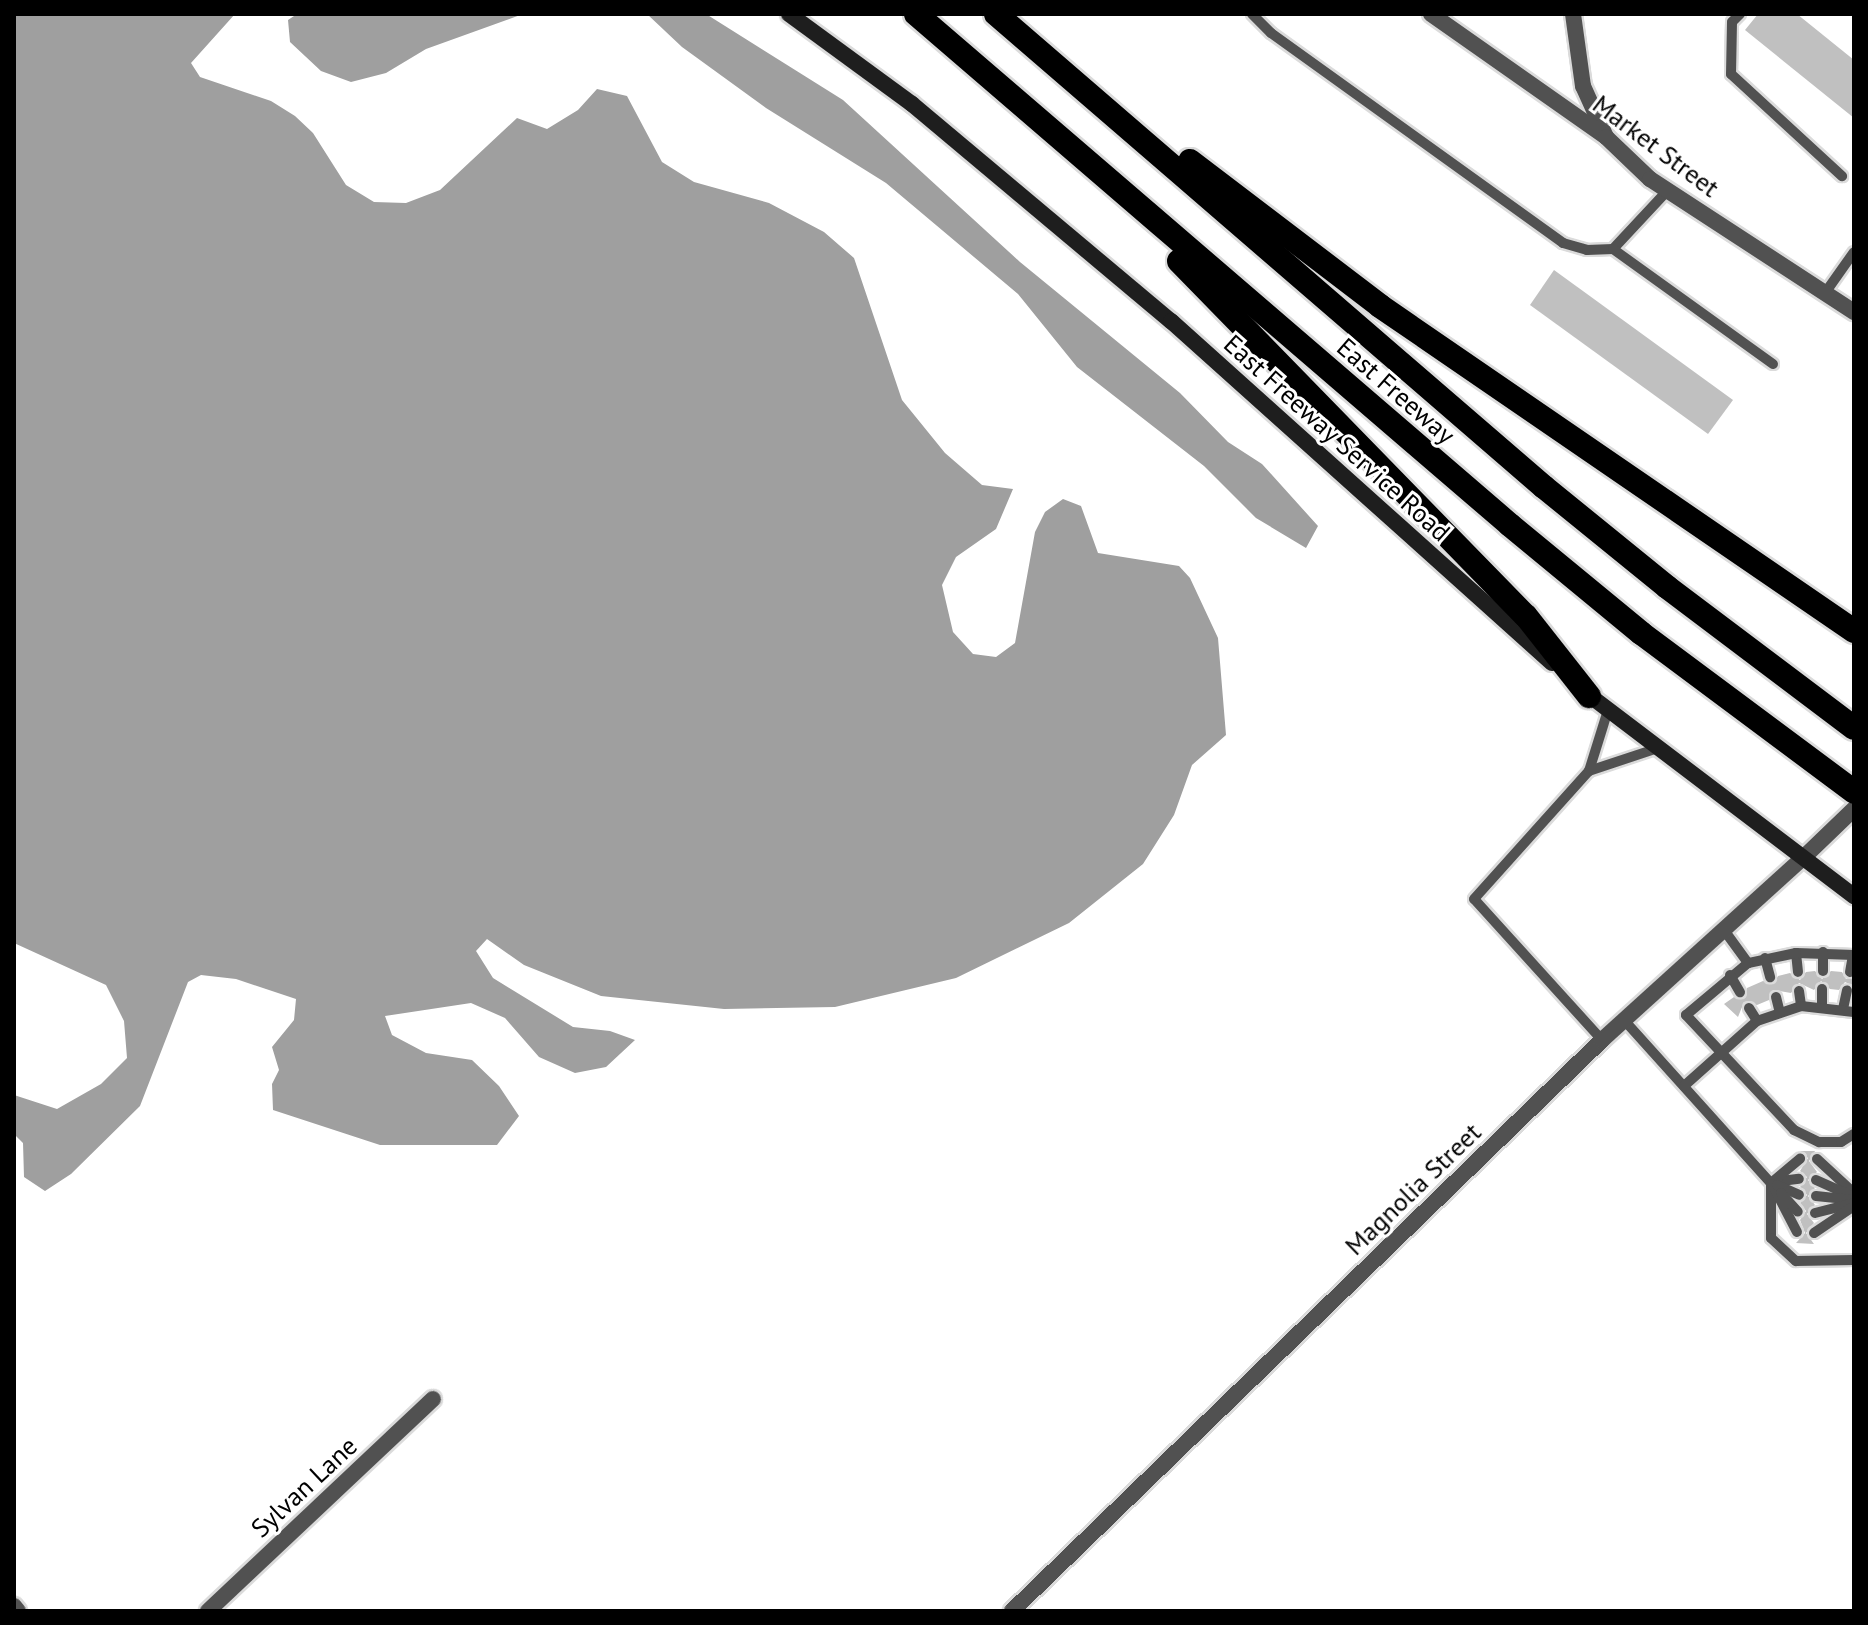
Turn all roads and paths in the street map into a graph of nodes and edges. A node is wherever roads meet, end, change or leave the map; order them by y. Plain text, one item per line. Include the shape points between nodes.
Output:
1 (789, 14) edge
2 (916, 14) edge
3 (996, 14) edge
4 (1252, 14) edge
5 (1431, 14) edge
6 (1573, 14) edge
7 (1740, 14) edge
8 (1066, 75) junction
9 (1048, 129) junction
10 (1606, 137) junction
11 (1842, 176) dead end
12 (1668, 190) junction
13 (1613, 249) junction
14 (1854, 252) edge
15 (1825, 293) junction
16 (1854, 312) edge
17 (1773, 364) dead end
18 (1854, 631) edge
19 (1598, 703) junction
20 (1854, 728) edge
21 (1658, 748) junction
22 (1589, 771) junction
23 (1854, 792) edge
24 (1854, 809) edge
25 (1803, 858) junction
26 (1854, 896) edge
27 (1724, 930) junction
28 (1823, 952) junction
29 (1796, 953) junction
30 (1854, 955) edge
31 (1765, 958) junction
32 (1748, 963) junction
33 (1823, 971) dead end
34 (1798, 972) dead end
35 (1850, 972) dead end
36 (1730, 975) junction
37 (1770, 977) dead end
38 (1822, 989) dead end
39 (1847, 990) dead end
40 (1799, 991) dead end
41 (1740, 992) dead end
42 (1776, 997) dead end
43 (1801, 1006) junction
44 (1822, 1006) junction
45 (1749, 1008) dead end
46 (1849, 1011) edge
47 (1780, 1013) junction
48 (1624, 1020) junction
49 (1757, 1021) junction
50 (1602, 1040) junction
51 (1720, 1052) junction
52 (1684, 1086) junction
53 (1854, 1134) edge
54 (1800, 1159) dead end
55 (1817, 1159) dead end
56 (1799, 1179) dead end
57 (1816, 1180) dead end
58 (1771, 1183) junction
59 (1799, 1195) dead end
60 (1816, 1196) dead end
61 (1854, 1200) edge
62 (1798, 1212) dead end
63 (1815, 1213) dead end
64 (1797, 1232) dead end
65 (1814, 1233) dead end
66 (1854, 1260) edge
67 (433, 1399) dead end
68 (14, 1606) edge
69 (18, 1611) edge
70 (208, 1611) edge
71 (1012, 1611) edge

1 - 19 main road, East Freeway Service Road via 912,104 1171,321
2 - 9 highway, East Freeway
3 - 8 highway, East Freeway
4 - 13 lane via 1542,233 1587,250
5 - 10 street, Market Street
6 - 10 street via 1583,86
7 - 11 lane via 1732,22 1731,74
8 - 18 highway via 1213,178 1380,306
8 - 20 highway, East Freeway via 1544,487
9 - 19 highway via 1526,616
9 - 23 highway, East Freeway via 1641,633
10 - 12 street, Market Street
12 - 13 lane
12 - 15 street, Market Street
13 - 17 lane
14 - 15 lane
15 - 16 street, Market Street
19 - 21 main road, East Freeway Service Road
19 - 22 lane
21 - 22 lane
21 - 25 main road, East Freeway Service Road
22 - 50 lane via 1474,899
24 - 25 street, Magnolia Street
25 - 26 main road, East Freeway Service Road
25 - 27 street, Magnolia Street
27 - 32 lane
27 - 48 street, Magnolia Street
28 - 29 lane
28 - 30 lane
28 - 33 lane
29 - 31 lane
29 - 34 lane
30 - 35 lane
31 - 32 lane
31 - 37 lane
32 - 36 lane
36 - 41 lane
36 - 51 lane via 1686,1015
38 - 44 lane
39 - 46 lane
40 - 43 lane
42 - 47 lane
43 - 44 lane
43 - 47 lane
44 - 46 lane
45 - 49 lane
47 - 49 lane
48 - 50 street, Magnolia Street
48 - 52 lane
49 - 51 lane
50 - 71 street, Magnolia Street
51 - 52 lane
51 - 53 lane via 1805,1137 1841,1142
52 - 58 lane
54 - 58 lane
55 - 61 lane
56 - 58 lane
57 - 61 lane
58 - 59 lane
58 - 62 lane
58 - 64 lane
58 - 66 lane via 1771,1238 1796,1261
60 - 61 lane
61 - 63 lane
61 - 65 lane
67 - 70 street, Sylvan Lane
68 - 69 street

